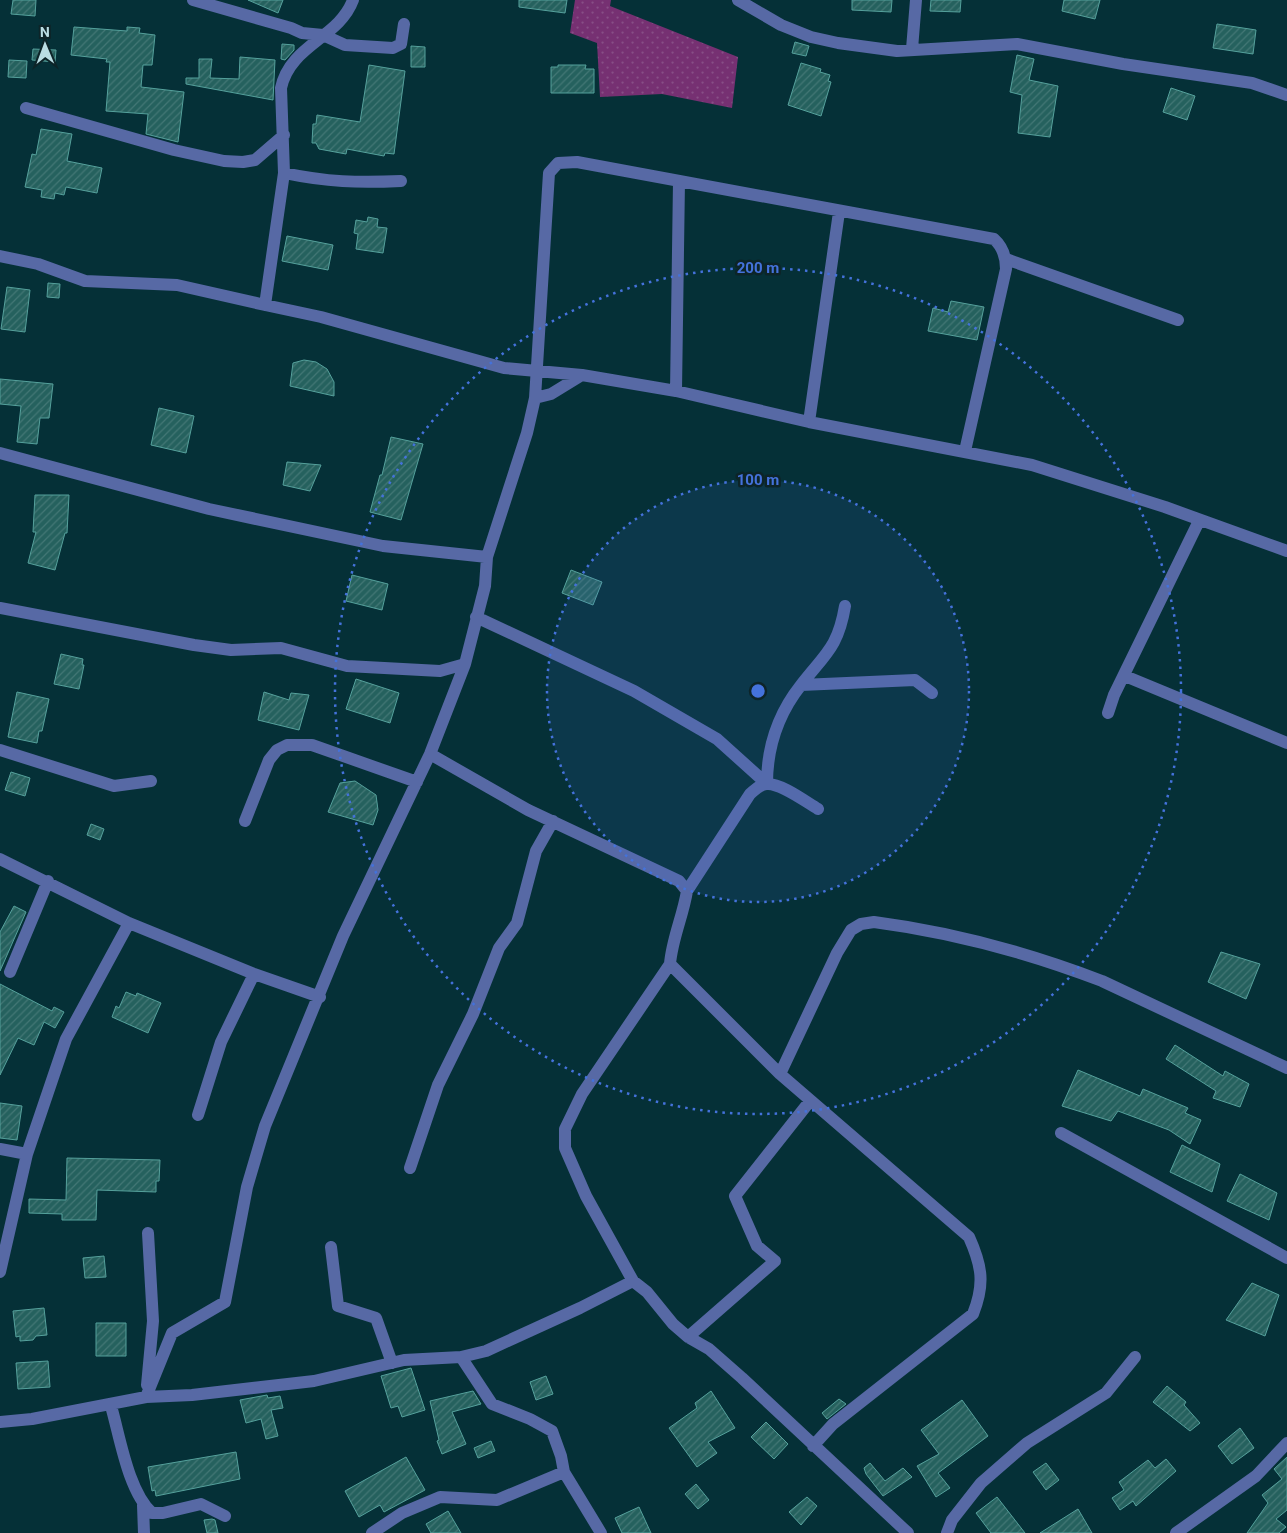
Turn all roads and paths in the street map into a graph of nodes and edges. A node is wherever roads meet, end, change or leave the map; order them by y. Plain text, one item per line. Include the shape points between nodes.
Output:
1 (193, 0) edge
2 (354, 0) edge
3 (738, 0) edge
4 (916, 0) edge
5 (404, 24) dead end
6 (323, 35) junction
7 (912, 50) junction
8 (1287, 96) edge
9 (26, 108) dead end
10 (284, 135) junction
11 (284, 173) junction
12 (401, 181) dead end
13 (679, 182) junction
14 (839, 212) junction
15 (0, 256) edge
16 (1006, 259) junction
17 (265, 305) junction
18 (1178, 320) dead end
19 (536, 371) junction
20 (582, 375) junction
21 (676, 391) junction
22 (535, 398) junction
23 (809, 422) junction
24 (965, 451) junction
25 (0, 453) edge
26 (1199, 521) junction
27 (1287, 551) edge
28 (487, 557) junction
29 (845, 606) dead end
30 (0, 608) edge
31 (476, 617) junction
32 (464, 664) junction
33 (1125, 676) junction
34 (801, 684) junction
35 (932, 693) dead end
36 (1108, 713) dead end
37 (1287, 743) edge
38 (0, 750) edge
39 (430, 754) junction
40 (151, 781) dead end
41 (417, 782) junction
42 (767, 784) junction
43 (818, 809) dead end
44 (245, 821) dead end
45 (553, 821) junction
46 (0, 859) edge
47 (48, 881) junction
48 (687, 891) junction
49 (129, 923) junction
50 (670, 964) junction
51 (10, 972) dead end
52 (254, 974) junction
53 (320, 997) junction
54 (1287, 1068) edge
55 (780, 1074) junction
56 (810, 1101) junction
57 (198, 1115) dead end
58 (1061, 1133) dead end
59 (0, 1149) edge
60 (27, 1154) junction
61 (410, 1168) dead end
62 (148, 1233) dead end
63 (331, 1247) dead end
64 (1287, 1258) edge
65 (0, 1272) edge
66 (633, 1281) junction
67 (688, 1337) junction
68 (461, 1357) junction
69 (1135, 1357) dead end
70 (392, 1363) junction
71 (146, 1397) junction
72 (111, 1406) junction
73 (0, 1422) edge
74 (1287, 1443) edge
75 (813, 1446) junction
76 (564, 1472) junction
77 (143, 1505) junction
78 (225, 1516) dead end
79 (144, 1533) edge
80 (372, 1533) edge
81 (601, 1533) edge
82 (908, 1533) edge
83 (947, 1533) edge
84 (1176, 1533) edge

1 - 6 street via 302,34
2 - 6 street via 341,20
3 - 7 street via 780,25 811,37 887,50
4 - 7 street
5 - 6 street via 401,44 393,48 344,45
6 - 10 street via 292,61 284,75 281,88
7 - 8 street via 1017,44 1252,83
9 - 10 street via 224,161 255,160
10 - 11 street
11 - 12 street via 325,182
11 - 17 street
13 - 14 street
13 - 19 street via 577,162 558,164 550,173
13 - 21 street
14 - 16 street via 994,239 1000,244
14 - 23 street
15 - 17 street via 38,264 96,283 177,285
16 - 18 street
16 - 24 street
17 - 19 street via 321,317 504,368
19 - 20 street
19 - 22 street
20 - 21 street
20 - 22 street via 552,394
21 - 23 street
22 - 28 street
23 - 24 street
24 - 26 street via 1032,465
25 - 28 street via 209,509 383,546
26 - 27 street
26 - 33 street
28 - 31 street via 485,586
29 - 34 street via 841,628 832,648
30 - 32 street via 194,645 231,650 282,648 347,666 440,671
31 - 32 street
31 - 42 street via 634,691 717,739
32 - 39 street
33 - 36 street
33 - 37 street
34 - 35 street via 915,680
34 - 42 street via 772,735
38 - 40 street via 114,786
39 - 41 street
39 - 45 street
41 - 44 street via 312,745 287,744 269,760
41 - 53 street via 343,936
42 - 43 street via 778,786
42 - 48 street via 750,794
45 - 48 street via 591,842 679,881
45 - 61 street via 536,851 517,923 500,948 473,1014 438,1085
46 - 47 street
47 - 49 street
47 - 51 street
48 - 50 street via 671,947
49 - 52 street
49 - 60 street via 66,1039
50 - 55 street
50 - 66 street via 582,1094 564,1129 565,1148 586,1196
52 - 53 street
52 - 57 street via 218,1050
53 - 71 street via 265,1126 247,1187 225,1302 172,1333
54 - 55 street via 1102,980 1072,969 965,940 874,922 851,930
55 - 56 street
56 - 67 street via 735,1196 757,1246 775,1261
56 - 75 street via 969,1237 980,1259 981,1282 973,1314 833,1424
58 - 64 street
59 - 60 street
60 - 65 street
62 - 71 street via 153,1321
63 - 70 street via 338,1306 376,1318
66 - 67 street
66 - 68 street via 486,1351
67 - 75 street via 709,1349
68 - 70 street
68 - 76 street via 492,1404 552,1431
69 - 83 street via 1106,1393 1027,1443 981,1483 952,1520
70 - 71 street via 314,1381
71 - 72 street
72 - 73 street
72 - 77 street
74 - 84 street via 1256,1476
75 - 82 street
76 - 80 street via 497,1500 440,1497 402,1513
76 - 81 street
77 - 78 street via 152,1513 164,1513 200,1504
77 - 79 street

